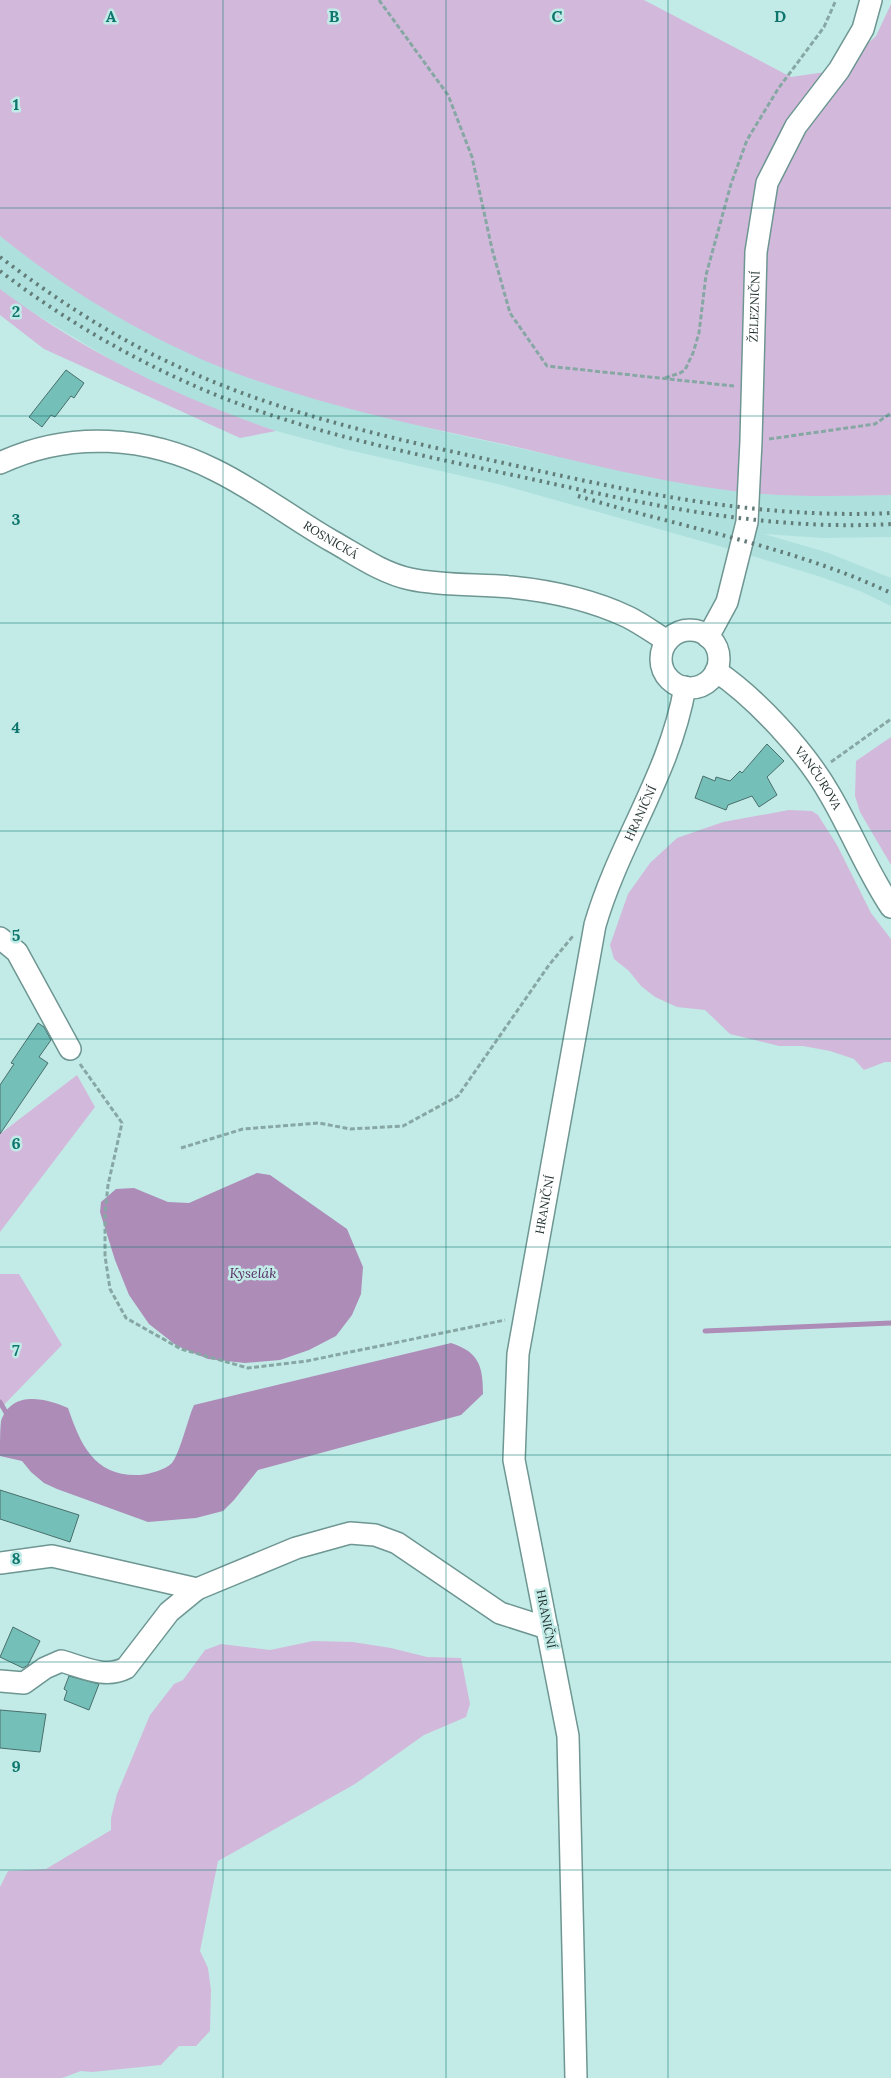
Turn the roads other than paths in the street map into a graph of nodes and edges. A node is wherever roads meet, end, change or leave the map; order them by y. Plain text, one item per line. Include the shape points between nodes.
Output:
1 (871, 0) edge
2 (0, 462) edge
3 (708, 637) junction
4 (667, 641) junction
5 (716, 671) junction
6 (685, 687) junction
7 (891, 907) edge
8 (0, 938) edge
9 (70, 1049) road end
10 (0, 1563) edge
11 (196, 1589) junction
12 (547, 1628) junction
13 (0, 1681) edge
14 (576, 2078) edge

1 - 3 street, ŽELEZNIČNÍ via 863,29 839,70 796,126 767,183 756,252 749,500 745,535 727,602
2 - 4 street, ROSNICKÁ via 31,451 81,441 136,443 159,448 217,471 387,571 410,579 558,594 629,618
3 - 4 street via 695,630 687,630
3 - 5 street via 719,656
4 - 6 street via 661,655 663,670 672,681
5 - 6 street via 706,682
5 - 7 street, VANČUROVA via 734,683 808,761
6 - 12 street, HRANIČNÍ via 675,733 653,791 616,866 595,925 518,1354 514,1460
8 - 9 street via 17,952
10 - 11 street via 52,1556
11 - 12 street via 296,1548 350,1533 375,1535 397,1543 500,1614
11 - 13 street via 169,1612 126,1668 116,1673 101,1673 61,1661 24,1683
12 - 14 street, HRANIČNÍ via 568,1736

